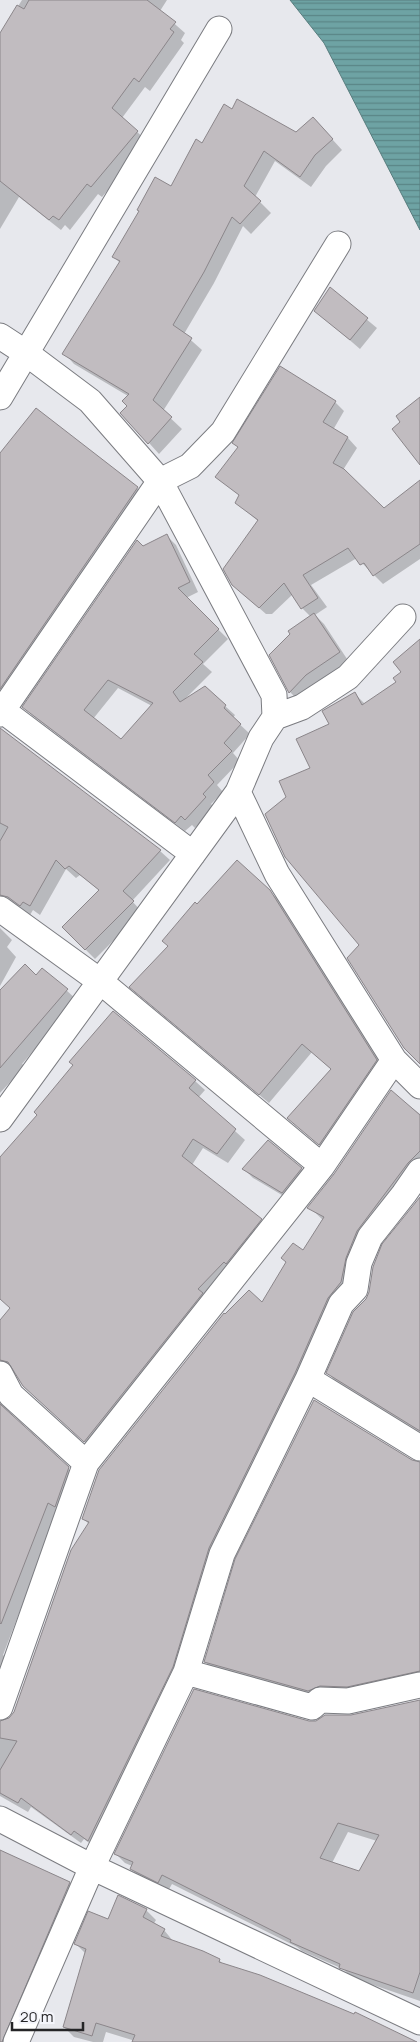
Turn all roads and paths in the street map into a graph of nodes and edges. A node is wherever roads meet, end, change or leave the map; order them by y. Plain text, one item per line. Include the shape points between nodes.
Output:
1 (219, 29) dead end
2 (338, 244) dead end
3 (0, 336) edge
4 (26, 353) junction
5 (0, 397) edge
6 (160, 481) junction
7 (402, 617) dead end
8 (1, 712) edge
9 (275, 717) junction
10 (238, 792) junction
11 (193, 854) junction
12 (0, 909) edge
13 (101, 982) junction
14 (394, 1060) junction
15 (420, 1086) edge
16 (0, 1119) edge
17 (322, 1166) junction
18 (420, 1171) edge
19 (0, 1374) edge
20 (308, 1379) junction
21 (420, 1448) edge
22 (86, 1463) junction
23 (186, 1672) junction
24 (420, 1686) edge
25 (0, 1707) edge
26 (0, 1819) edge
27 (92, 1867) junction
28 (420, 2022) edge
29 (16, 2042) edge

1 - 4 street
2 - 6 street via 223,432 190,466
3 - 4 street
4 - 5 street
4 - 6 street via 90,401
6 - 8 street
6 - 9 street via 274,695
7 - 9 street via 348,677 302,707
8 - 11 street
9 - 10 street via 261,738
10 - 11 street
10 - 14 street via 278,874
11 - 13 street
12 - 13 street
13 - 16 street
13 - 17 street
14 - 15 street
14 - 17 street
17 - 22 street
18 - 20 street via 370,1237 359,1263 356,1289 341,1304
19 - 22 street via 10,1395
20 - 21 street
20 - 23 street via 222,1554
22 - 25 street
23 - 24 street via 312,1707 320,1700 348,1701
23 - 27 street
26 - 27 street
27 - 28 street
27 - 29 street

